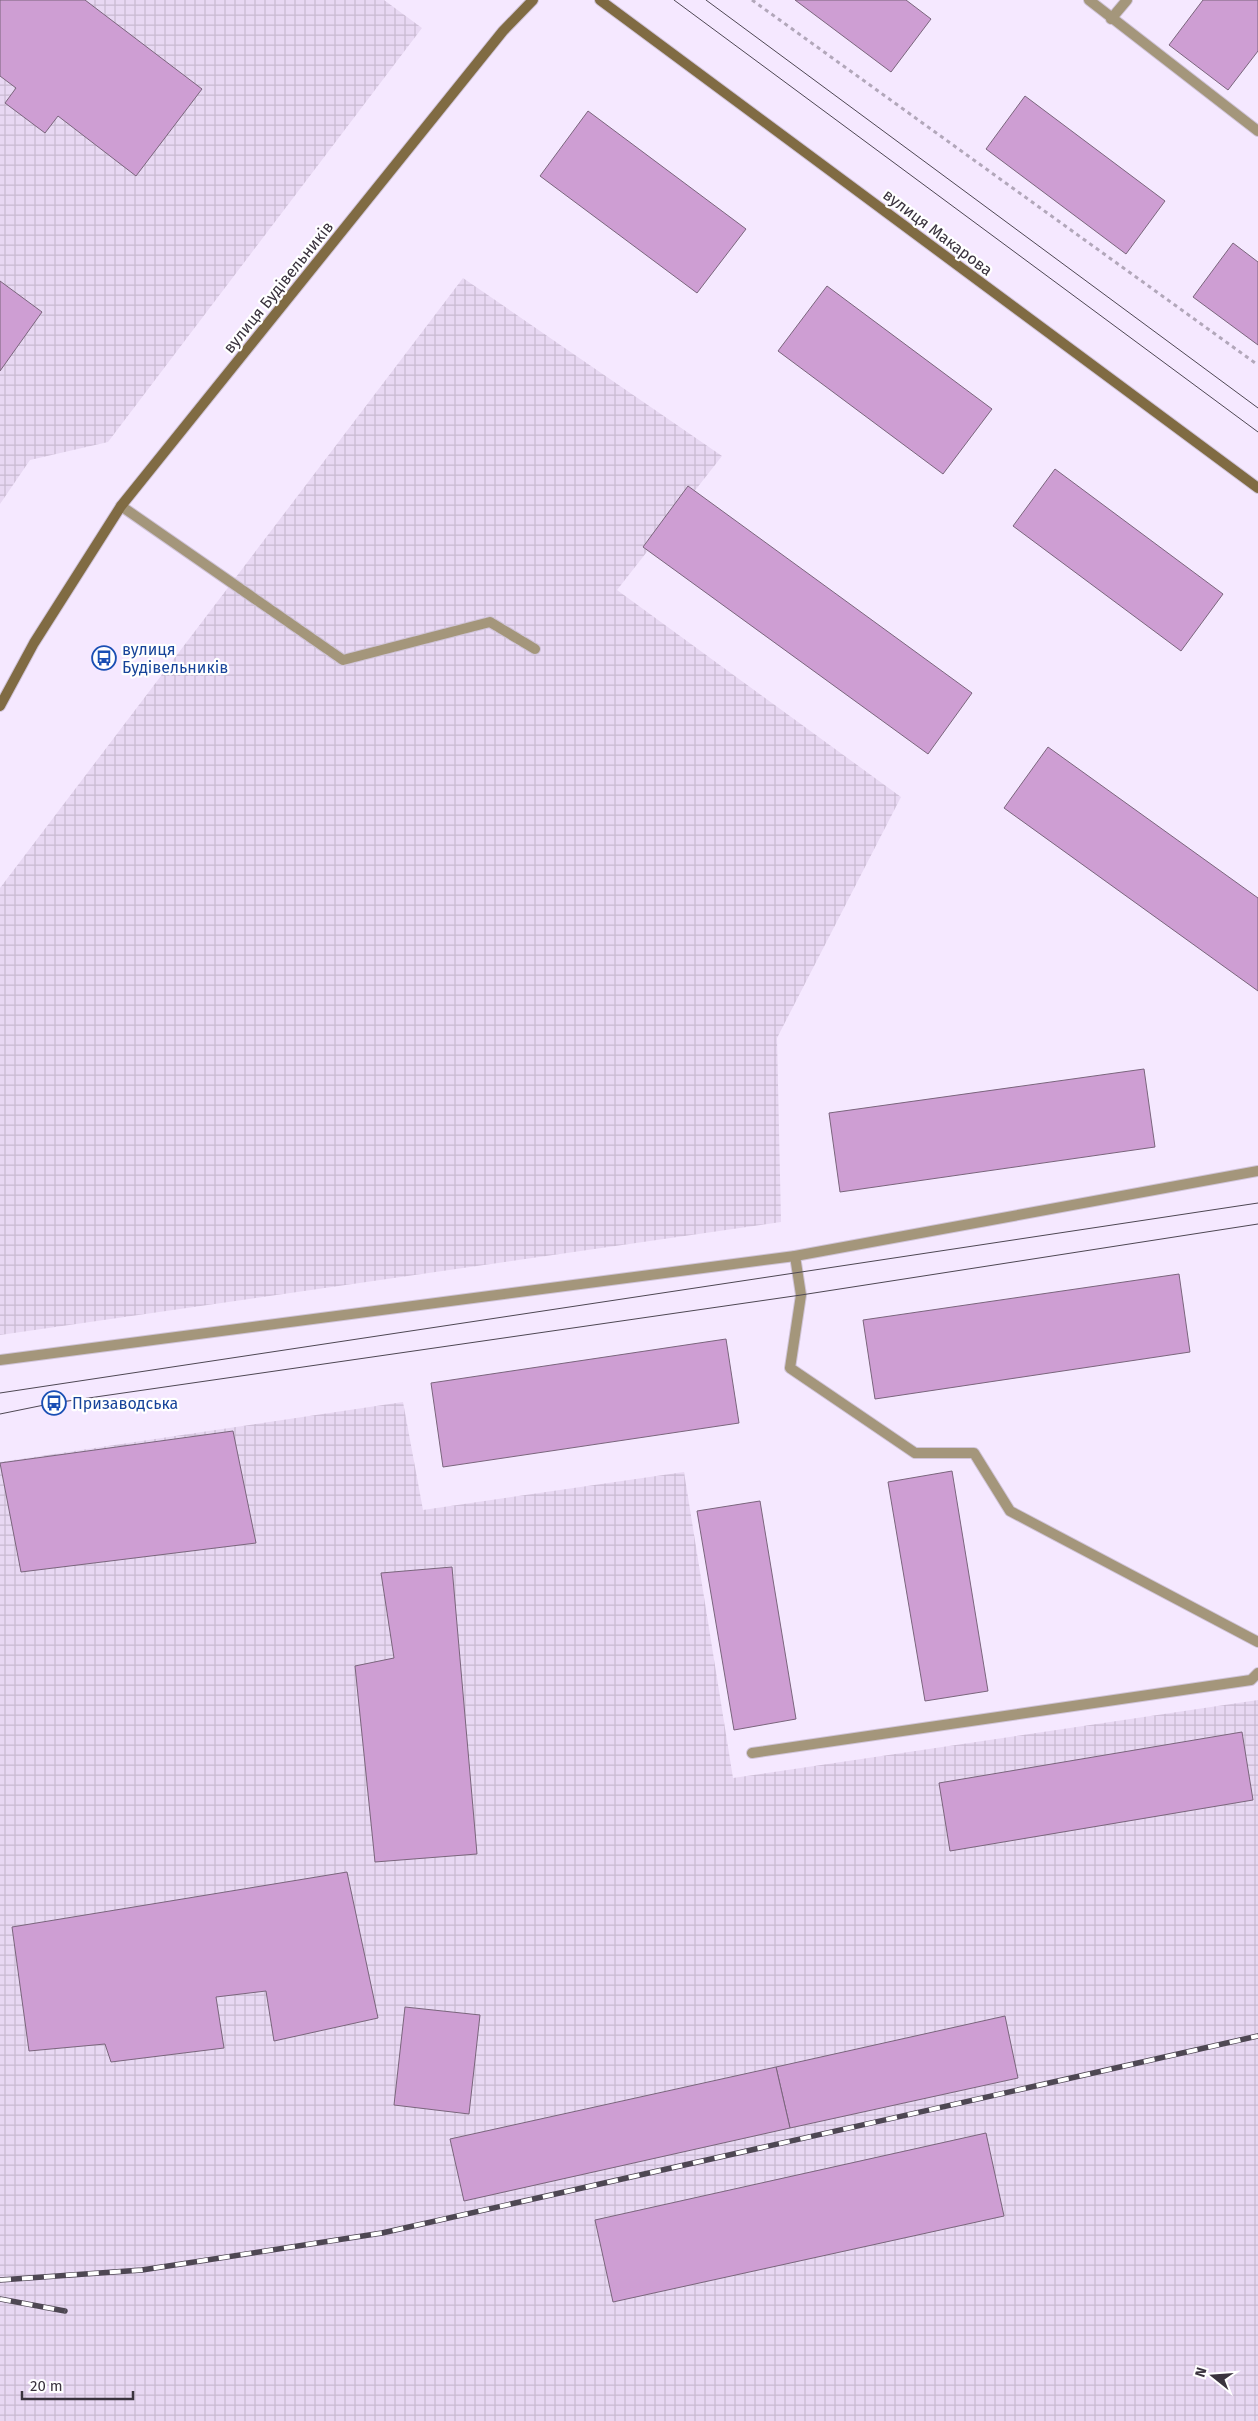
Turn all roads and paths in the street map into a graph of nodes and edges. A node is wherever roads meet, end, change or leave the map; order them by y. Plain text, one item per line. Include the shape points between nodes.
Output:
1 (533, 0) edge
2 (600, 0) edge
3 (752, 0) edge
4 (1089, 0) edge
5 (1127, 0) edge
6 (1112, 19) junction
7 (1258, 131) edge
8 (1258, 366) edge
9 (1258, 488) edge
10 (121, 506) junction
11 (535, 649) dead end
12 (0, 706) edge
13 (1258, 1171) edge
14 (795, 1256) junction
15 (0, 1360) edge
16 (1258, 1642) edge
17 (1258, 1673) edge
18 (752, 1754) dead end

1 - 10 street, вулиця Будівельників via 503,31
2 - 9 street, вулиця Макарова
3 - 8 path
4 - 6 lane
5 - 6 lane
6 - 7 lane
10 - 11 lane via 343,660 490,622
10 - 12 street, вулиця Будівельників via 34,643
13 - 14 lane
14 - 15 lane
14 - 16 lane via 801,1295 790,1368 915,1453 974,1454 1010,1511
17 - 18 lane via 1251,1680

